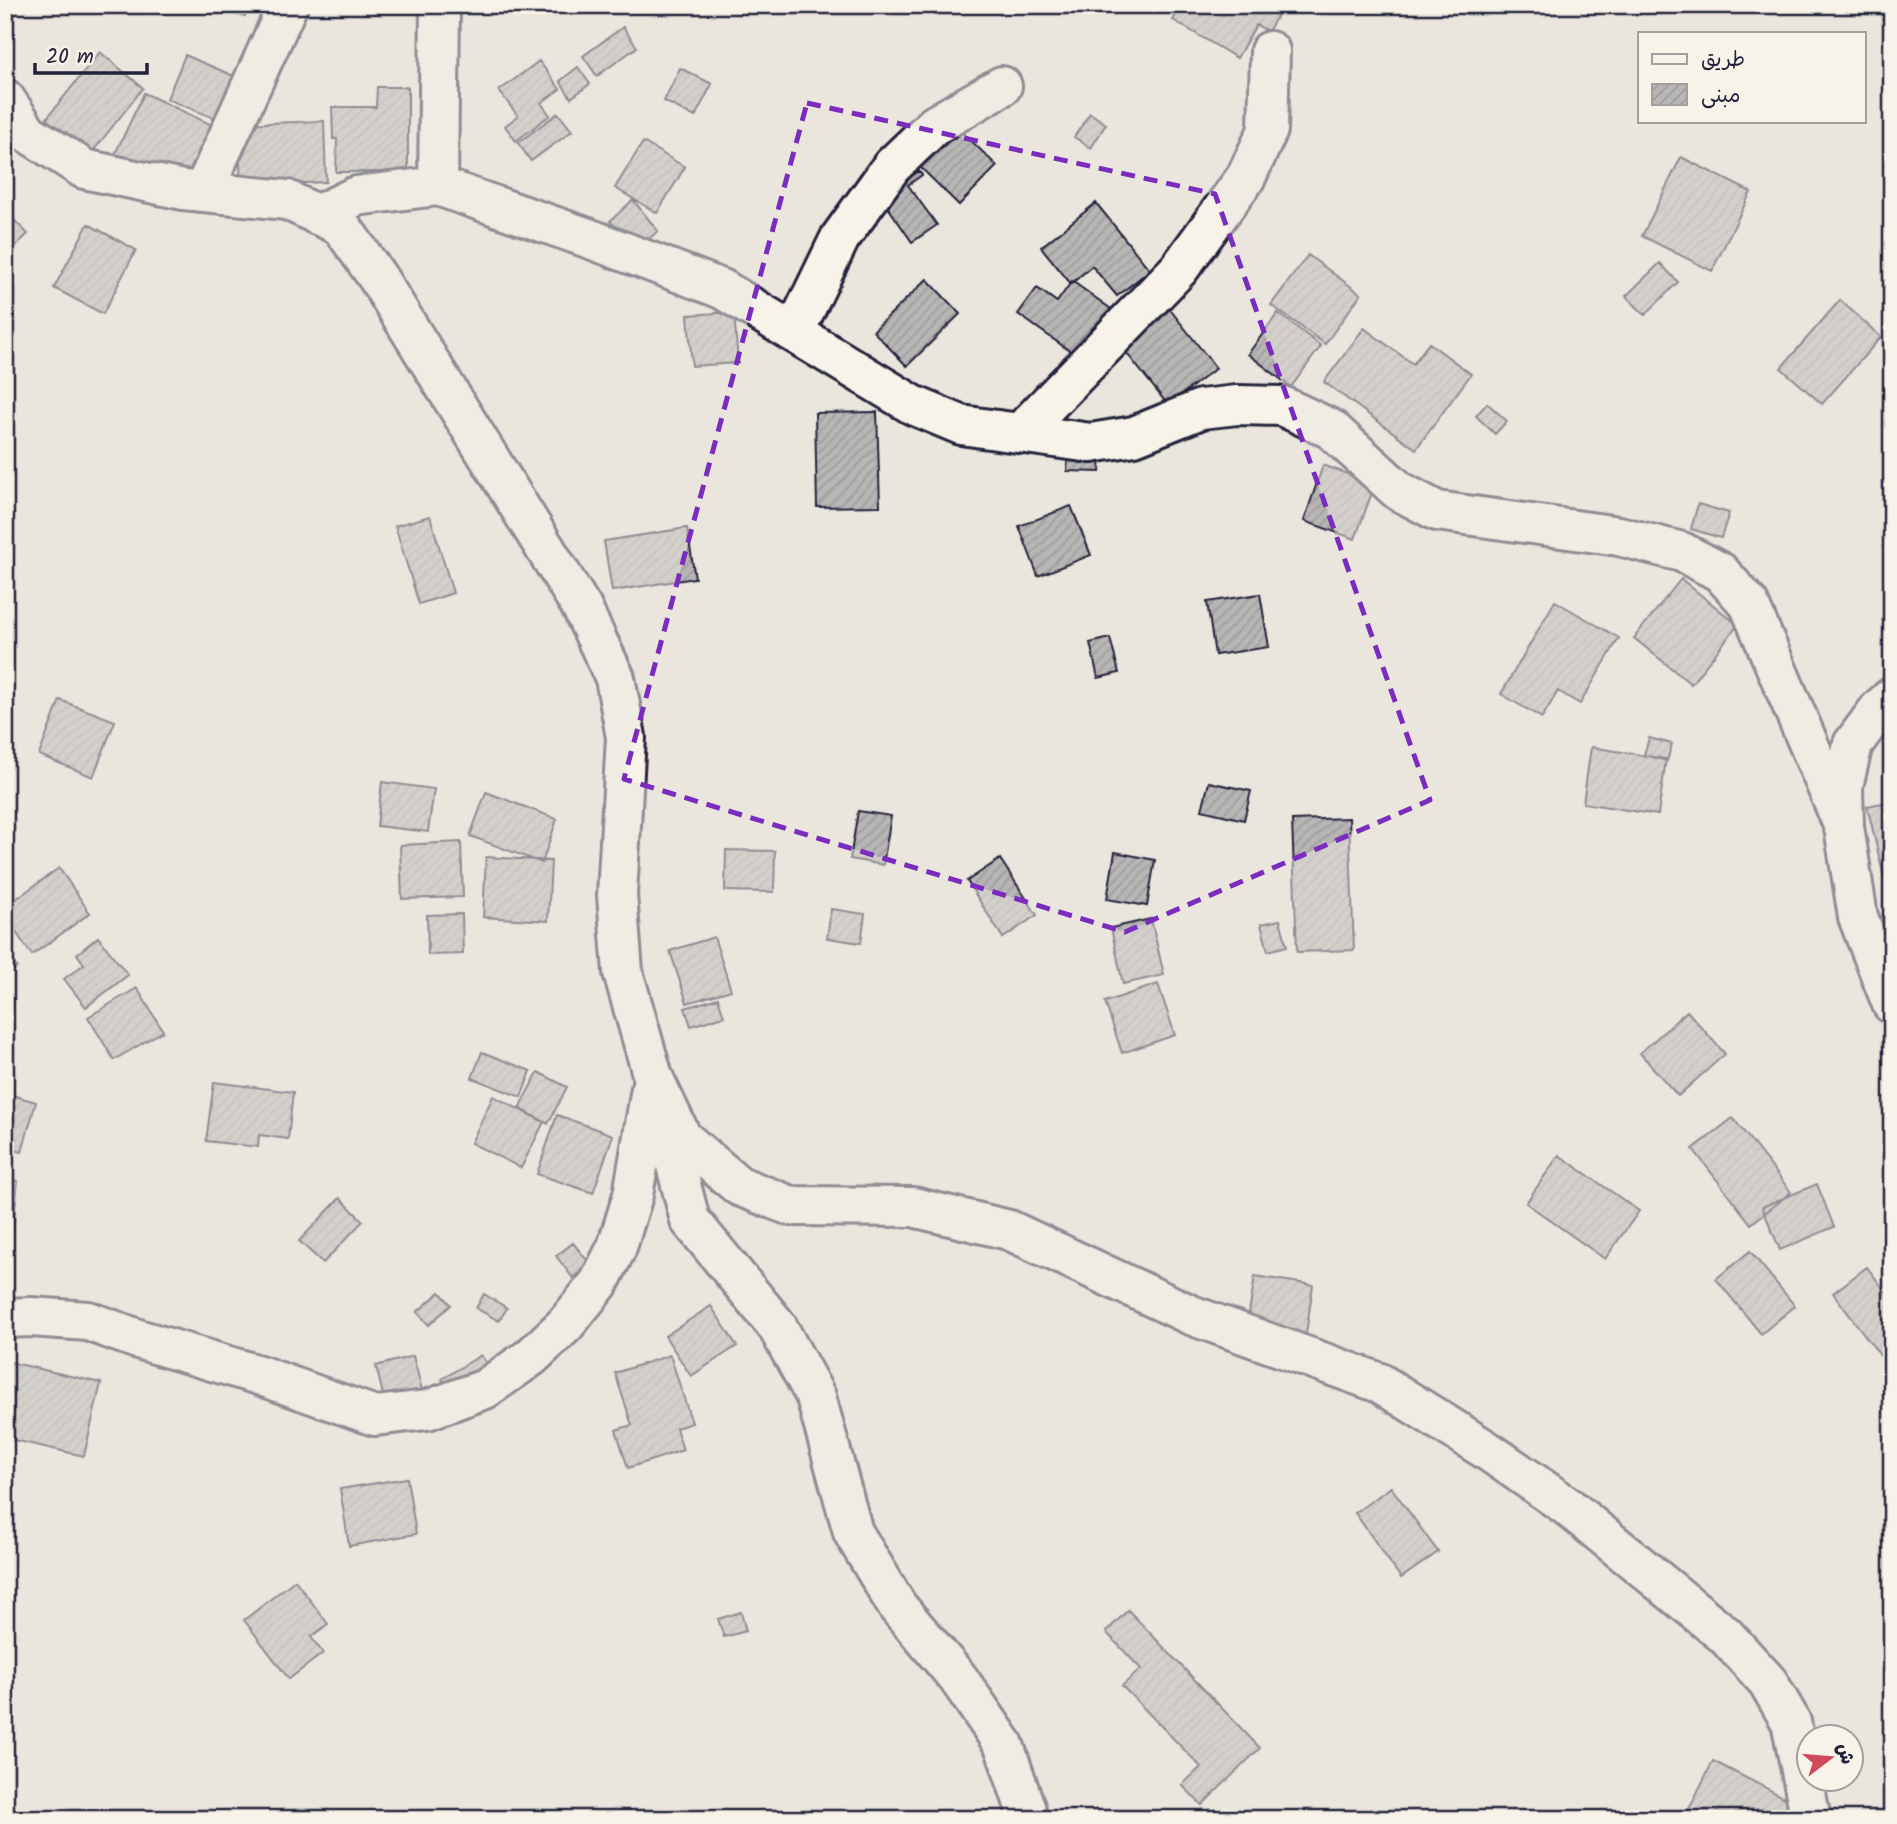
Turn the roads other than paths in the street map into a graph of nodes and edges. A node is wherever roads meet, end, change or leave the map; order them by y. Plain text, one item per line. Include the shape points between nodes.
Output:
1 (288, 5) edge
2 (440, 5) edge
3 (1270, 51) dead end
4 (1002, 86) dead end
5 (5, 99) edge
6 (438, 186) junction
7 (203, 192) junction
8 (317, 215) junction
9 (794, 333) junction
10 (1020, 433) junction
11 (1892, 697) edge
12 (1844, 827) junction
13 (1892, 1004) edge
14 (653, 1077) junction
15 (5, 1318) edge
16 (1024, 1819) edge
17 (1811, 1819) edge

1 - 7 street
2 - 6 street
3 - 10 street via 1268,130 1246,177 1179,269
4 - 9 street via 934,125 892,166 840,239
5 - 7 street via 28,133 84,169
6 - 8 street via 356,196
6 - 9 street via 722,289
7 - 8 street via 287,201
8 - 14 street via 341,226 378,278 582,608 615,678 626,737 617,895 623,972
9 - 10 street via 913,405 961,425
10 - 12 street via 1091,443 1134,436 1201,409 1282,406 1331,429 1399,491 1437,511 1619,536 1682,552 1720,572 1749,604
11 - 12 street via 1853,744 1843,786
12 - 13 street via 1858,917
14 - 15 street via 634,1195 617,1247 598,1283 565,1325 531,1357 485,1389 427,1410 375,1416 88,1321
14 - 16 street via 690,1220 777,1326 816,1397 853,1532 897,1606 958,1678 1004,1745 1026,1810
14 - 17 street via 682,1138 739,1186 790,1206 913,1207 1009,1230 1191,1315 1380,1383 1488,1451 1567,1506 1725,1635 1768,1682 1791,1722

